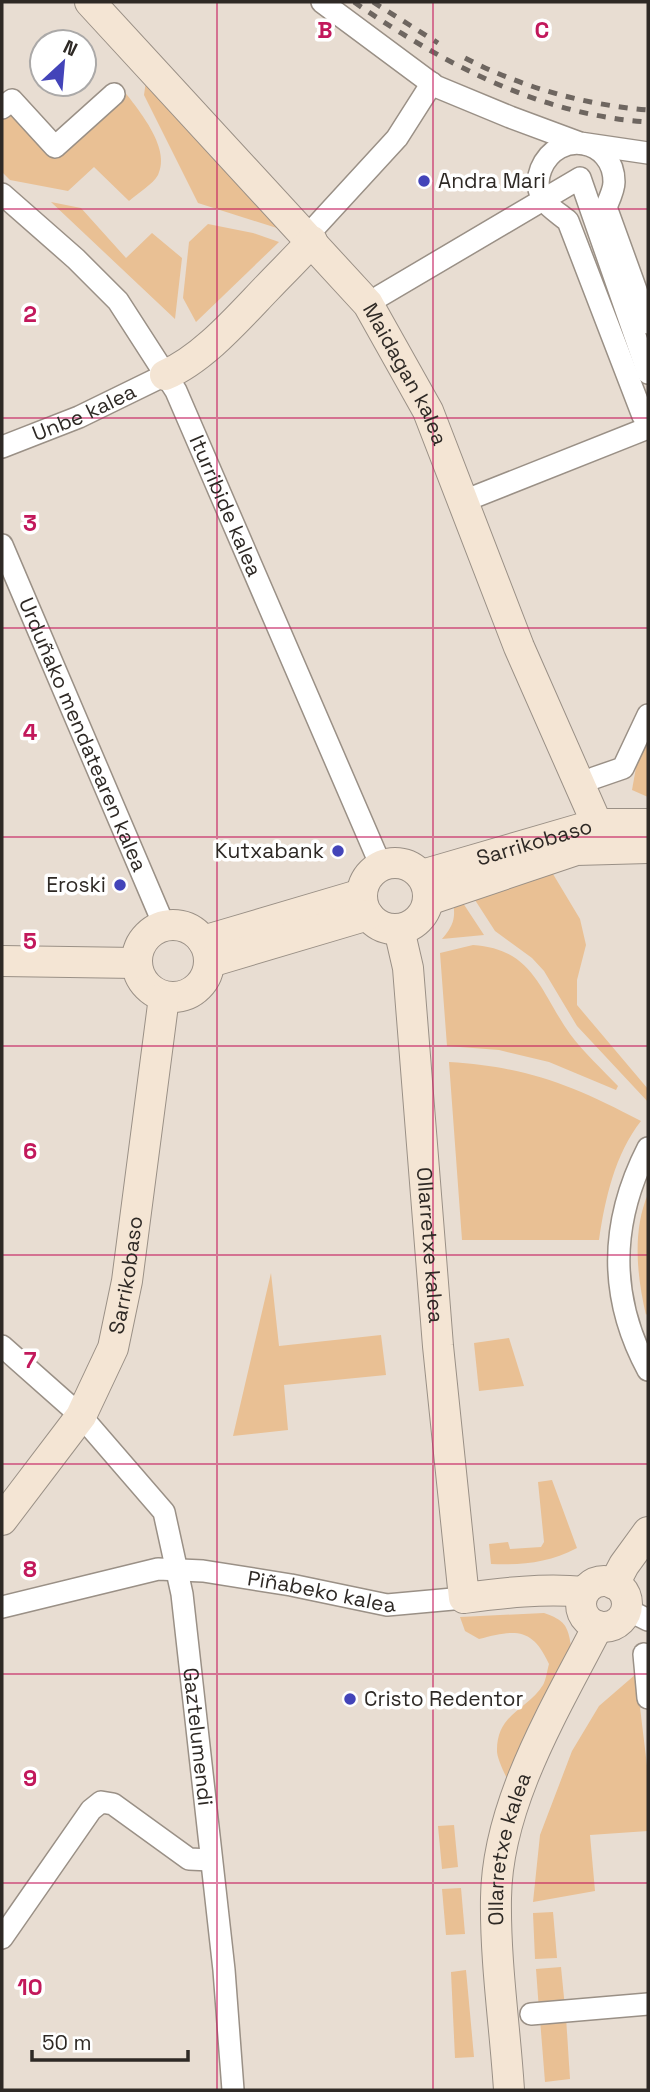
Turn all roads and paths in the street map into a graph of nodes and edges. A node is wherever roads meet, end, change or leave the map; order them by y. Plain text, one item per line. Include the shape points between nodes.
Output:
1 (90, 2) edge
2 (322, 2) edge
3 (432, 83) junction
4 (114, 94) dead end
5 (2, 108) edge
6 (580, 143) junction
7 (648, 153) edge
8 (2, 194) edge
9 (544, 201) junction
10 (310, 239) junction
11 (380, 296) dead end
12 (648, 323) edge
13 (648, 373) edge
14 (165, 375) junction
15 (645, 422) edge
16 (2, 447) edge
17 (464, 501) junction
18 (2, 545) edge
19 (648, 715) edge
20 (594, 778) dead end
21 (597, 824) junction
22 (648, 824) edge
23 (648, 848) edge
24 (381, 866) junction
25 (425, 888) junction
26 (365, 905) junction
27 (164, 925) junction
28 (399, 929) junction
29 (207, 951) junction
30 (2, 961) edge
31 (135, 963) junction
32 (164, 997) junction
33 (648, 1148) edge
34 (2, 1346) edge
35 (648, 1370) edge
36 (81, 1416) junction
37 (2, 1520) edge
38 (648, 1532) edge
39 (178, 1570) junction
40 (584, 1592) junction
41 (628, 1595) edge
42 (464, 1598) junction
43 (2, 1607) edge
44 (598, 1626) junction
45 (643, 1654) dead end
46 (648, 1698) edge
47 (211, 1860) junction
48 (2, 1938) edge
49 (648, 2004) edge
50 (531, 2014) dead end
51 (233, 2090) edge
52 (509, 2090) edge

1 - 10 street, Maidagan kalea
2 - 3 street
3 - 6 street
3 - 10 street via 397,138
4 - 5 street via 55,147 12,100
6 - 7 street
6 - 9 street via 562,146 543,164 538,177
6 - 12 street via 604,155 613,168 615,184 606,207
8 - 14 street, Iturribide kalea via 118,301
9 - 11 street
9 - 13 street via 580,178
9 - 15 street via 568,221
10 - 14 street via 240,316 181,369
10 - 17 street, Maidagan kalea via 368,304 428,411
14 - 16 street, Unbe kalea
14 - 24 street, Iturribide kalea via 176,391
15 - 17 street
17 - 21 street, Maidagan kalea via 519,647
18 - 27 street, Urduñako mendatearen kalea
19 - 20 street via 624,768
21 - 22 street, Sarrikobaso
21 - 25 street, Sarrikobaso
23 - 25 street, Sarrikobaso via 576,850
24 - 25 street via 403,863 413,868
24 - 26 street via 368,877
25 - 28 street via 425,911 410,926
26 - 28 street via 382,926
26 - 29 street
27 - 29 street via 189,928
27 - 31 street via 139,944
28 - 42 street, Ollarretxe kalea via 408,968
29 - 32 street via 206,977 190,993
30 - 31 street
31 - 32 street via 137,973
32 - 36 street, Sarrikobaso via 127,1281 113,1348
33 - 35 street via 627,1196 618,1248 622,1302
34 - 36 street, Gaztelumendi
36 - 37 street, Sarrikobaso
36 - 39 street, Gaztelumendi via 164,1512
38 - 41 street
39 - 42 street, Piñabeko kalea via 291,1584 387,1605
39 - 43 street, Piñabeko kalea via 158,1569
39 - 47 street, Gaztelumendi
40 - 41 street via 595,1582 609,1581
40 - 42 street
40 - 44 street via 582,1610
41 - 44 street via 619,1622
44 - 52 street, Ollarretxe kalea via 525,1773 502,1846 495,1897
45 - 46 street
47 - 48 street via 189,1859 113,1804 101,1802 90,1810
47 - 51 street, Gaztelumendi
49 - 50 street

